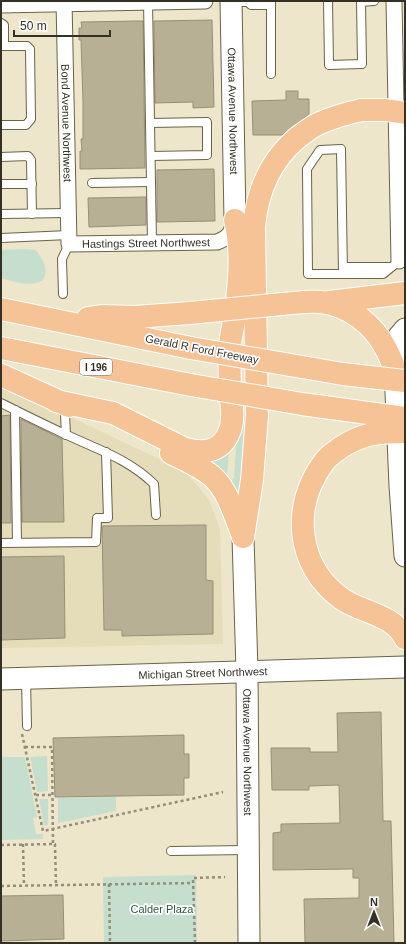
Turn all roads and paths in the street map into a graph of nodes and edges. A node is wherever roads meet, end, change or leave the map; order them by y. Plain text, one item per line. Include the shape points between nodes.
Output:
1 (205, 1) edge
2 (328, 1) edge
3 (374, 1) edge
4 (394, 1) edge
5 (64, 2) edge
6 (148, 2) edge
7 (240, 2) edge
8 (361, 2) edge
9 (271, 3) edge
10 (1, 5) edge
11 (1, 23) edge
12 (2, 46) edge
13 (271, 74) dead end
14 (405, 113) edge
15 (150, 123) junction
16 (1, 125) edge
17 (151, 156) junction
18 (1, 157) edge
19 (151, 182) junction
20 (92, 183) dead end
21 (1, 184) edge
22 (32, 184) junction
23 (68, 213) junction
24 (1, 214) edge
25 (32, 214) junction
26 (235, 220) junction
27 (1, 238) edge
28 (69, 240) junction
29 (152, 243) junction
30 (395, 264) joint
31 (343, 270) junction
32 (405, 293) edge
33 (63, 294) dead end
34 (323, 302) junction
35 (1, 309) edge
36 (60, 321) junction
37 (405, 329) edge
38 (1, 348) edge
39 (1, 375) edge
40 (400, 375) edge
41 (1, 403) edge
42 (61, 407) junction
43 (15, 410) junction
44 (405, 418) edge
45 (405, 432) edge
46 (66, 435) junction
47 (106, 452) junction
48 (156, 515) dead end
49 (243, 538) junction
50 (17, 542) junction
51 (1, 543) edge
52 (405, 556) edge
53 (405, 638) edge
54 (405, 667) edge
55 (247, 671) junction
56 (26, 678) junction
57 (1, 679) edge
58 (24, 729) joint
59 (25, 747) junction
60 (223, 792) dead end
61 (36, 795) junction
62 (52, 795) junction
63 (53, 828) junction
64 (24, 844) junction
65 (53, 844) junction
66 (1, 845) edge
67 (248, 850) junction
68 (172, 852) dead end
69 (225, 877) dead end
70 (193, 883) junction
71 (109, 884) junction
72 (1, 886) edge
73 (24, 886) junction
74 (56, 886) junction
75 (110, 943) edge
76 (194, 943) edge
77 (249, 943) edge

1 - 6 street
2 - 8 lane via 329,65 362,64
3 - 8 lane
4 - 30 street
5 - 6 street
5 - 10 street
5 - 23 street, Bond Avenue Northwest
6 - 15 lane
7 - 9 lane via 251,5
7 - 26 street, Ottawa Avenue Northwest
9 - 13 lane
11 - 12 lane via 4,25
12 - 16 lane via 27,46 30,49 31,119 26,125
14 - 49 highway, bridge via 362,110 319,123 287,147 267,175 254,228 257,415 252,480
15 - 17 lane
15 - 17 lane via 207,122 207,155
17 - 19 lane
18 - 22 lane via 28,156 32,160
19 - 20 lane
19 - 29 lane
21 - 22 lane
22 - 25 lane
23 - 25 lane
23 - 28 street, Bond Avenue Northwest
24 - 25 lane
26 - 29 street, Hastings Street Northwest via 232,232 217,242
26 - 42 highway via 240,248 235,316 230,342 232,420 222,442 216,448 197,452 185,449 113,413
27 - 28 lane
28 - 29 street, Hastings Street Northwest
28 - 33 lane via 62,258
30 - 31 lane
31 - 31 lane via 341,149 320,150 306,169 308,274
32 - 34 highway
34 - 36 highway, bridge via 135,317 101,316
34 - 40 highway via 348,310 368,324 386,348
35 - 36 highway, Gerald R Ford Freeway
36 - 40 highway, Gerald R Ford Freeway, bridge via 190,348 343,374
37 - 40 street via 399,336 396,348
38 - 44 highway, I 196, bridge via 191,385
39 - 42 highway
40 - 52 street via 400,486
41 - 43 lane
42 - 46 lane
42 - 49 highway via 173,454 209,474 226,495
43 - 46 lane
43 - 50 lane
45 - 53 highway, bridge via 370,434 355,438 340,448 325,461 315,476 305,499 302,516 309,560 320,577 342,600 393,623
46 - 47 lane
47 - 48 lane via 142,472 154,484
47 - 50 lane via 108,518 97,518 96,542
49 - 55 street, Ottawa Avenue Northwest
50 - 51 lane
54 - 55 street, Michigan Street Northwest
55 - 56 street, Michigan Street Northwest
55 - 67 street, Ottawa Avenue Northwest
56 - 57 street, Michigan Street Northwest
56 - 58 lane
58 - 59 path
59 - 61 path
59 - 62 path via 52,747
60 - 63 path
61 - 62 path
61 - 63 path via 43,831
62 - 63 path
63 - 65 path
64 - 65 path
64 - 66 path
64 - 73 path
65 - 74 path
67 - 68 lane
67 - 77 street, Ottawa Avenue Northwest
69 - 70 path via 193,878
70 - 71 path
70 - 76 path
71 - 74 path
71 - 75 path
72 - 73 path
73 - 74 path

